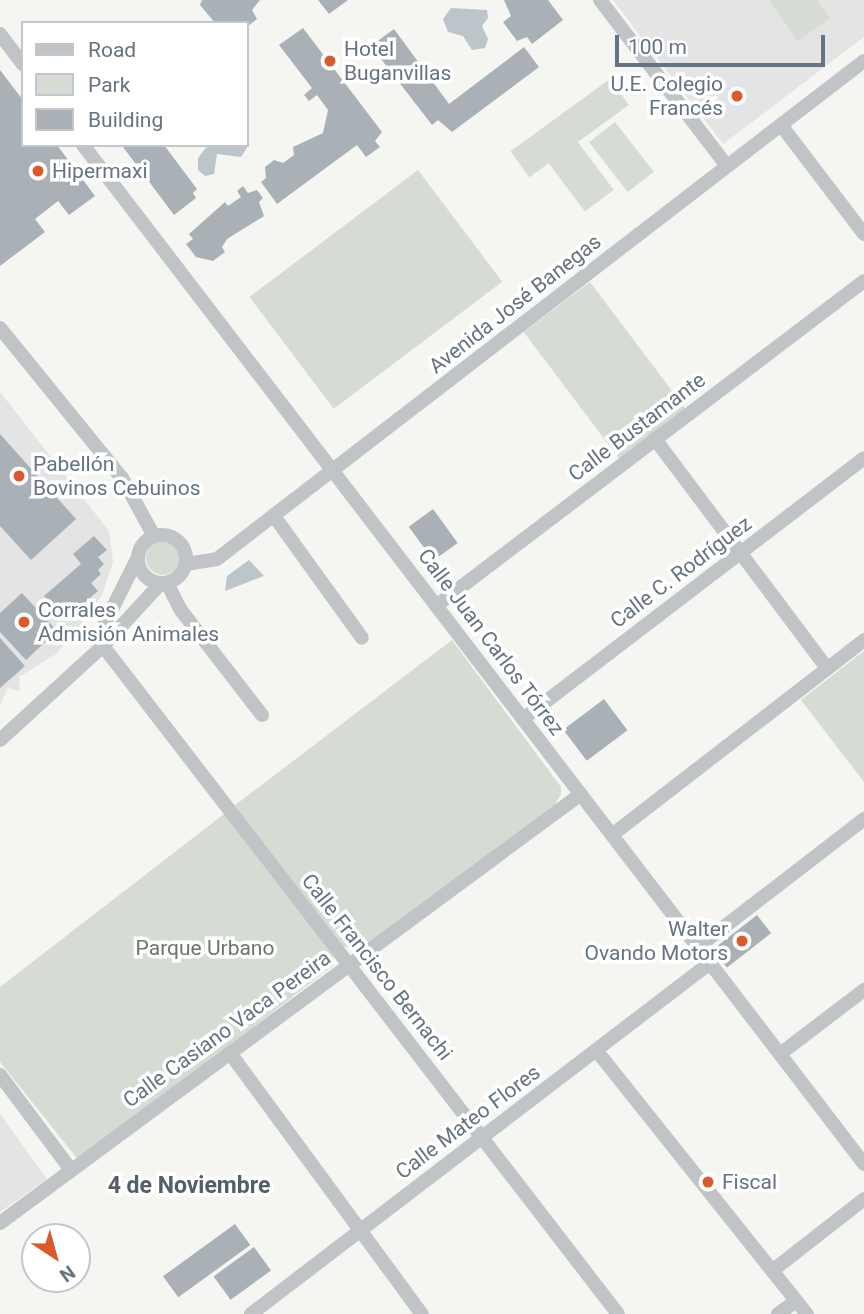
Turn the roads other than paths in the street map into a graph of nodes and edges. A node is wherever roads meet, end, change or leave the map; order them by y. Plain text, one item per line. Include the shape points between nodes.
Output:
1 (600, 0) edge
2 (0, 34) edge
3 (864, 61) edge
4 (21, 62) edge
5 (781, 125) junction
6 (85, 147) edge
7 (727, 166) junction
8 (864, 234) edge
9 (864, 281) edge
10 (0, 328) edge
11 (655, 439) junction
12 (864, 458) edge
13 (334, 471) junction
14 (274, 516) junction
15 (154, 536) junction
16 (740, 552) junction
17 (138, 556) junction
18 (186, 564) junction
19 (164, 583) junction
20 (436, 606) junction
21 (362, 638) dead end
22 (864, 640) edge
23 (103, 646) junction
24 (827, 668) junction
25 (262, 715) dead end
26 (523, 719) junction
27 (0, 740) edge
28 (581, 794) junction
29 (864, 819) edge
30 (612, 835) junction
31 (698, 947) junction
32 (710, 963) junction
33 (349, 965) junction
34 (864, 990) edge
35 (596, 1051) junction
36 (230, 1053) junction
37 (780, 1054) junction
38 (0, 1075) edge
39 (482, 1138) junction
40 (864, 1164) edge
41 (71, 1170) junction
42 (864, 1199) edge
43 (0, 1223) edge
44 (360, 1230) junction
45 (772, 1271) junction
46 (796, 1301) junction
47 (251, 1314) edge
48 (422, 1314) edge
49 (618, 1314) edge
50 (778, 1314) edge
51 (807, 1314) edge

1 - 7 street
2 - 4 street
3 - 5 street, Avenida José Banegas
5 - 7 street, Avenida José Banegas
5 - 8 street
6 - 13 street, Calle Juan Carlos Tórrez
7 - 13 street, Avenida José Banegas
9 - 11 street, Calle Bustamante
10 - 15 street via 122,478
11 - 16 street
11 - 20 street, Calle Bustamante
12 - 16 street, Calle C. Rodríguez
13 - 14 street, Avenida José Banegas
13 - 20 street, Calle Juan Carlos Tórrez
14 - 18 street, Avenida José Banegas via 217,559
14 - 21 street
15 - 17 street
15 - 18 street via 181,542
16 - 24 street
16 - 26 street, Calle C. Rodríguez
17 - 19 street via 146,577
17 - 23 street via 105,623
18 - 19 street via 177,578
19 - 23 street
19 - 25 street
20 - 26 street, Calle Juan Carlos Tórrez
22 - 24 street
23 - 27 street
23 - 33 street, Calle Francisco Bernachi
24 - 30 street
26 - 28 street, Calle Juan Carlos Tórrez
28 - 30 street, Calle Juan Carlos Tórrez
28 - 33 street, Calle Casiano Vaca Pereira
29 - 31 street
30 - 31 street, Calle Juan Carlos Tórrez
31 - 32 street, Calle Juan Carlos Tórrez
32 - 35 street, Calle Mateo Flores
32 - 37 street, Calle Juan Carlos Tórrez
33 - 36 street, Calle Casiano Vaca Pereira
33 - 39 street, Calle Francisco Bernachi
34 - 37 street
35 - 39 street, Calle Mateo Flores
35 - 45 street
36 - 41 street, Calle Casiano Vaca Pereira
36 - 44 street
37 - 40 street, Calle Juan Carlos Tórrez
38 - 41 street
39 - 44 street, Calle Mateo Flores
39 - 49 street, Calle Francisco Bernachi
41 - 43 street, Calle Casiano Vaca Pereira
42 - 45 street
44 - 47 street, Calle Mateo Flores
44 - 48 street
45 - 46 street
46 - 50 street
46 - 51 street

